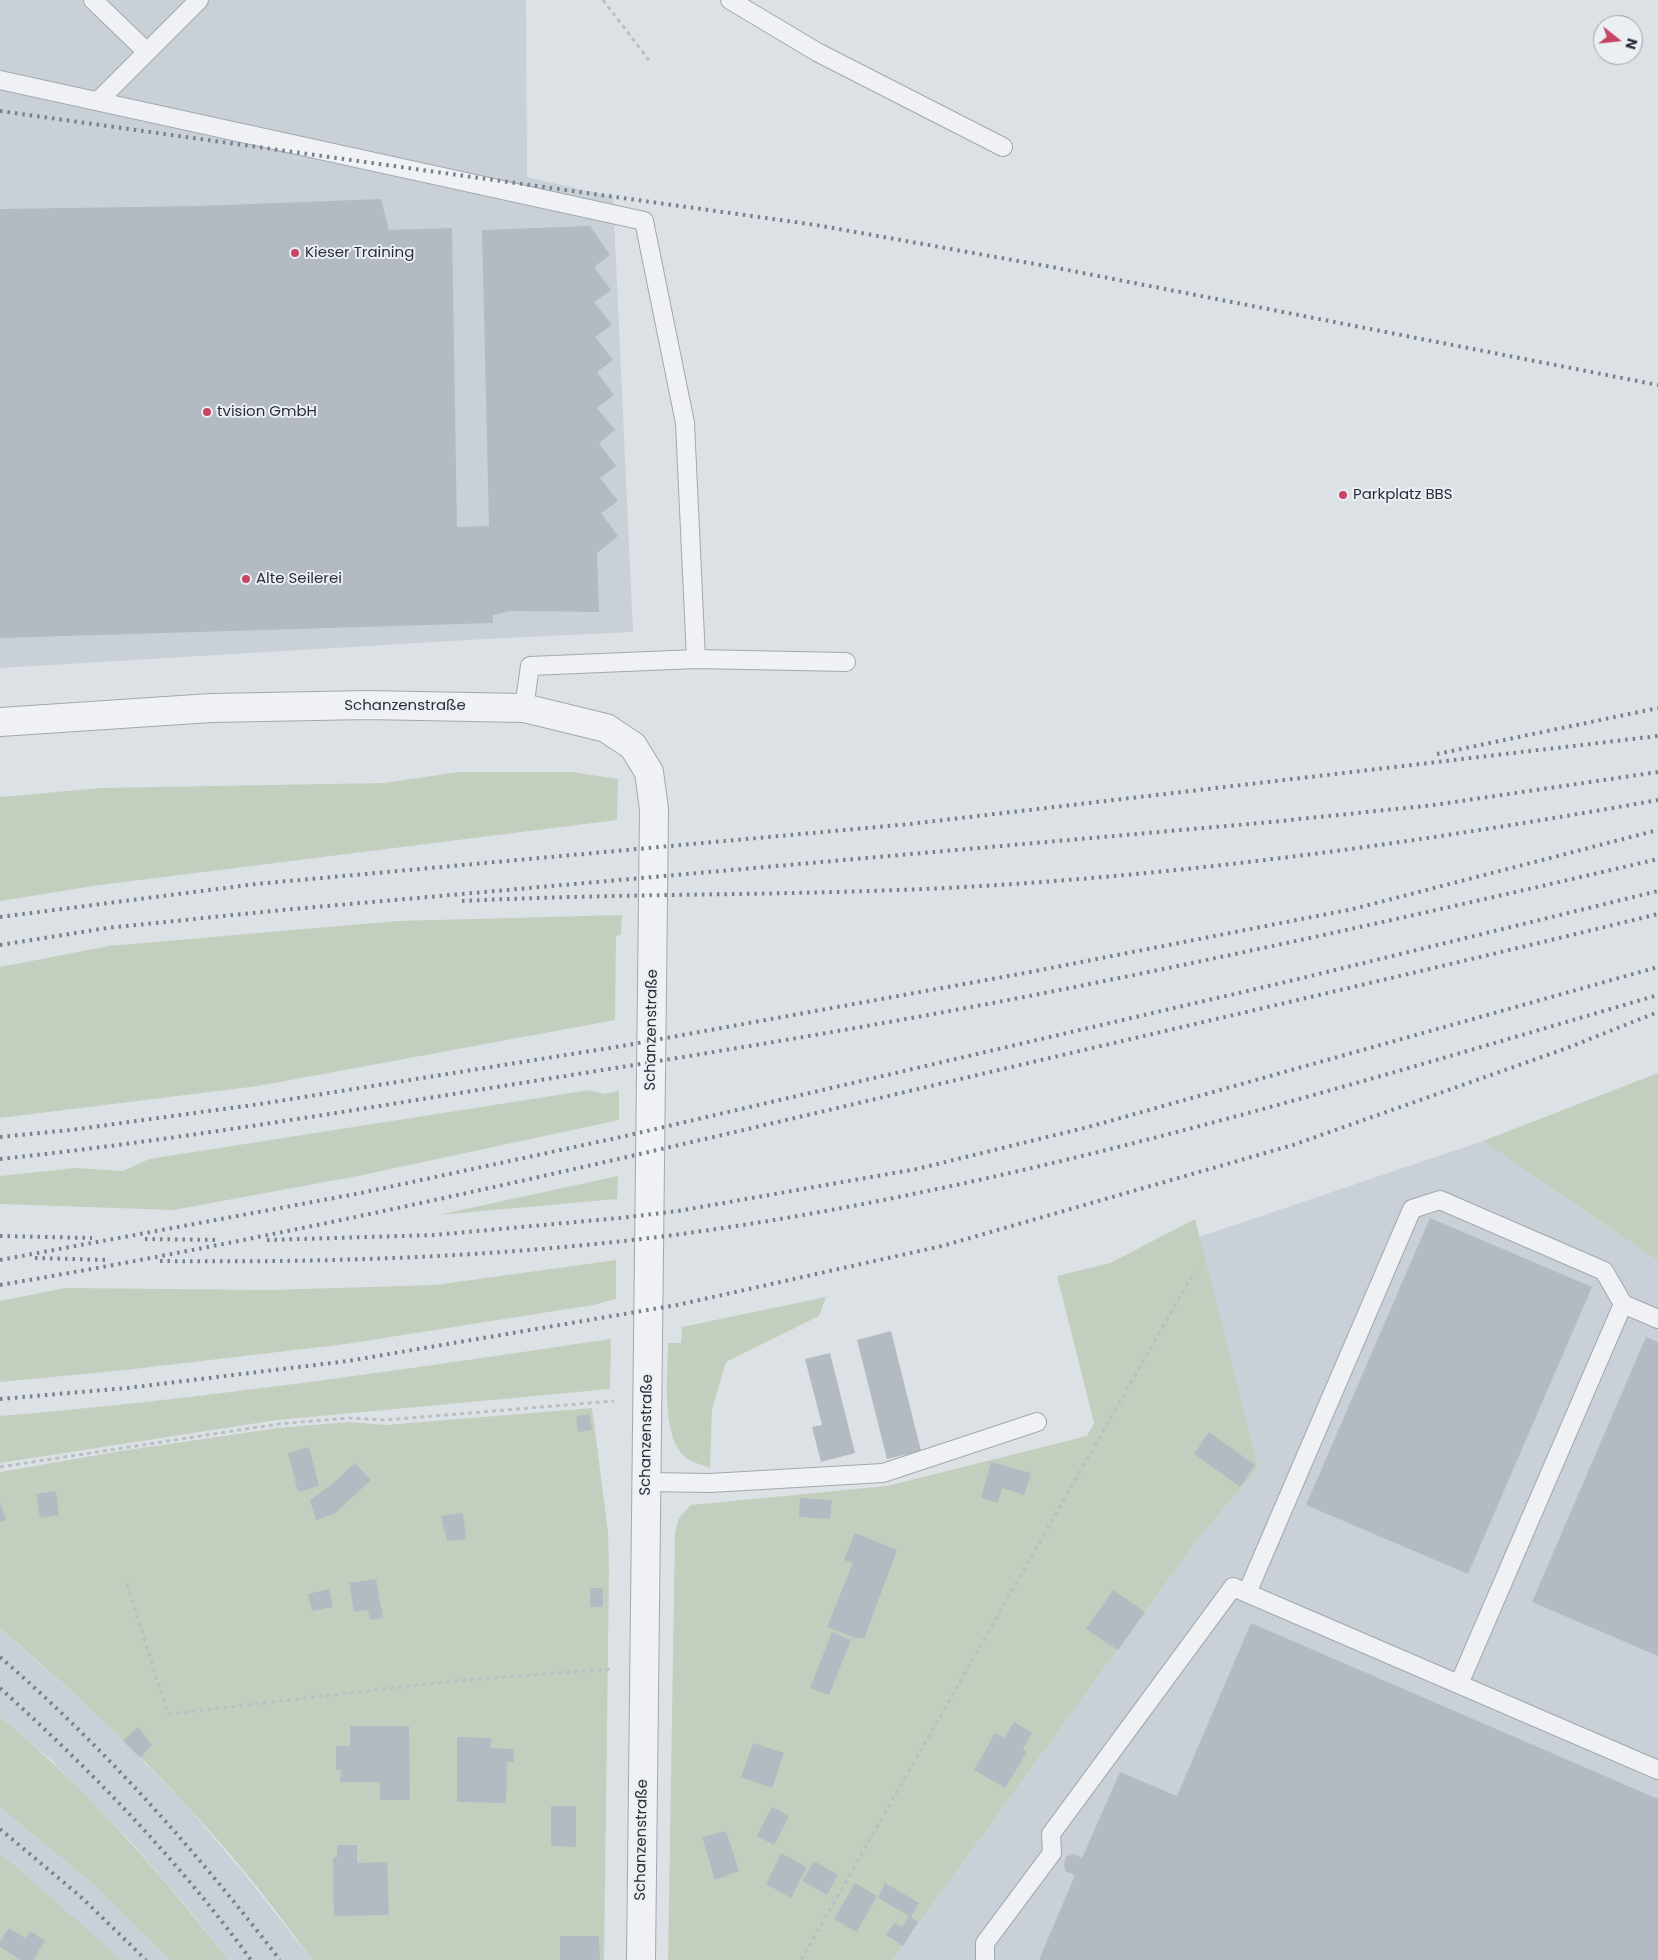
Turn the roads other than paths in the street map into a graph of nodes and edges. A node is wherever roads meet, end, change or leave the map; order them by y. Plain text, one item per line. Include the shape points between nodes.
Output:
1 (94, 0) edge
2 (198, 0) edge
3 (730, 0) edge
4 (147, 52) junction
5 (0, 80) edge
6 (98, 100) junction
7 (1003, 147) dead end
8 (696, 660) junction
9 (846, 662) dead end
10 (524, 708) junction
11 (0, 722) edge
12 (1622, 1304) junction
13 (1658, 1319) edge
14 (1037, 1422) dead end
15 (647, 1482) junction
16 (1247, 1593) junction
17 (1459, 1684) junction
18 (1658, 1770) edge
19 (640, 1960) edge
20 (985, 1960) edge

1 - 4 lane
2 - 4 lane
3 - 7 lane via 818,52
4 - 6 lane
5 - 6 lane
6 - 8 lane via 644,221 685,422
8 - 9 lane
8 - 10 lane via 530,666
10 - 11 street, Schanzenstraße via 367,705 211,708
10 - 15 street, Schanzenstraße via 606,728 633,746 649,772 654,809
12 - 13 lane
12 - 16 lane via 1604,1271 1440,1200 1412,1209
12 - 17 lane
14 - 15 lane via 883,1473 710,1483
15 - 19 street, Schanzenstraße
16 - 17 lane
16 - 20 lane via 1233,1587 1052,1834 1052,1853 985,1943
17 - 18 lane

